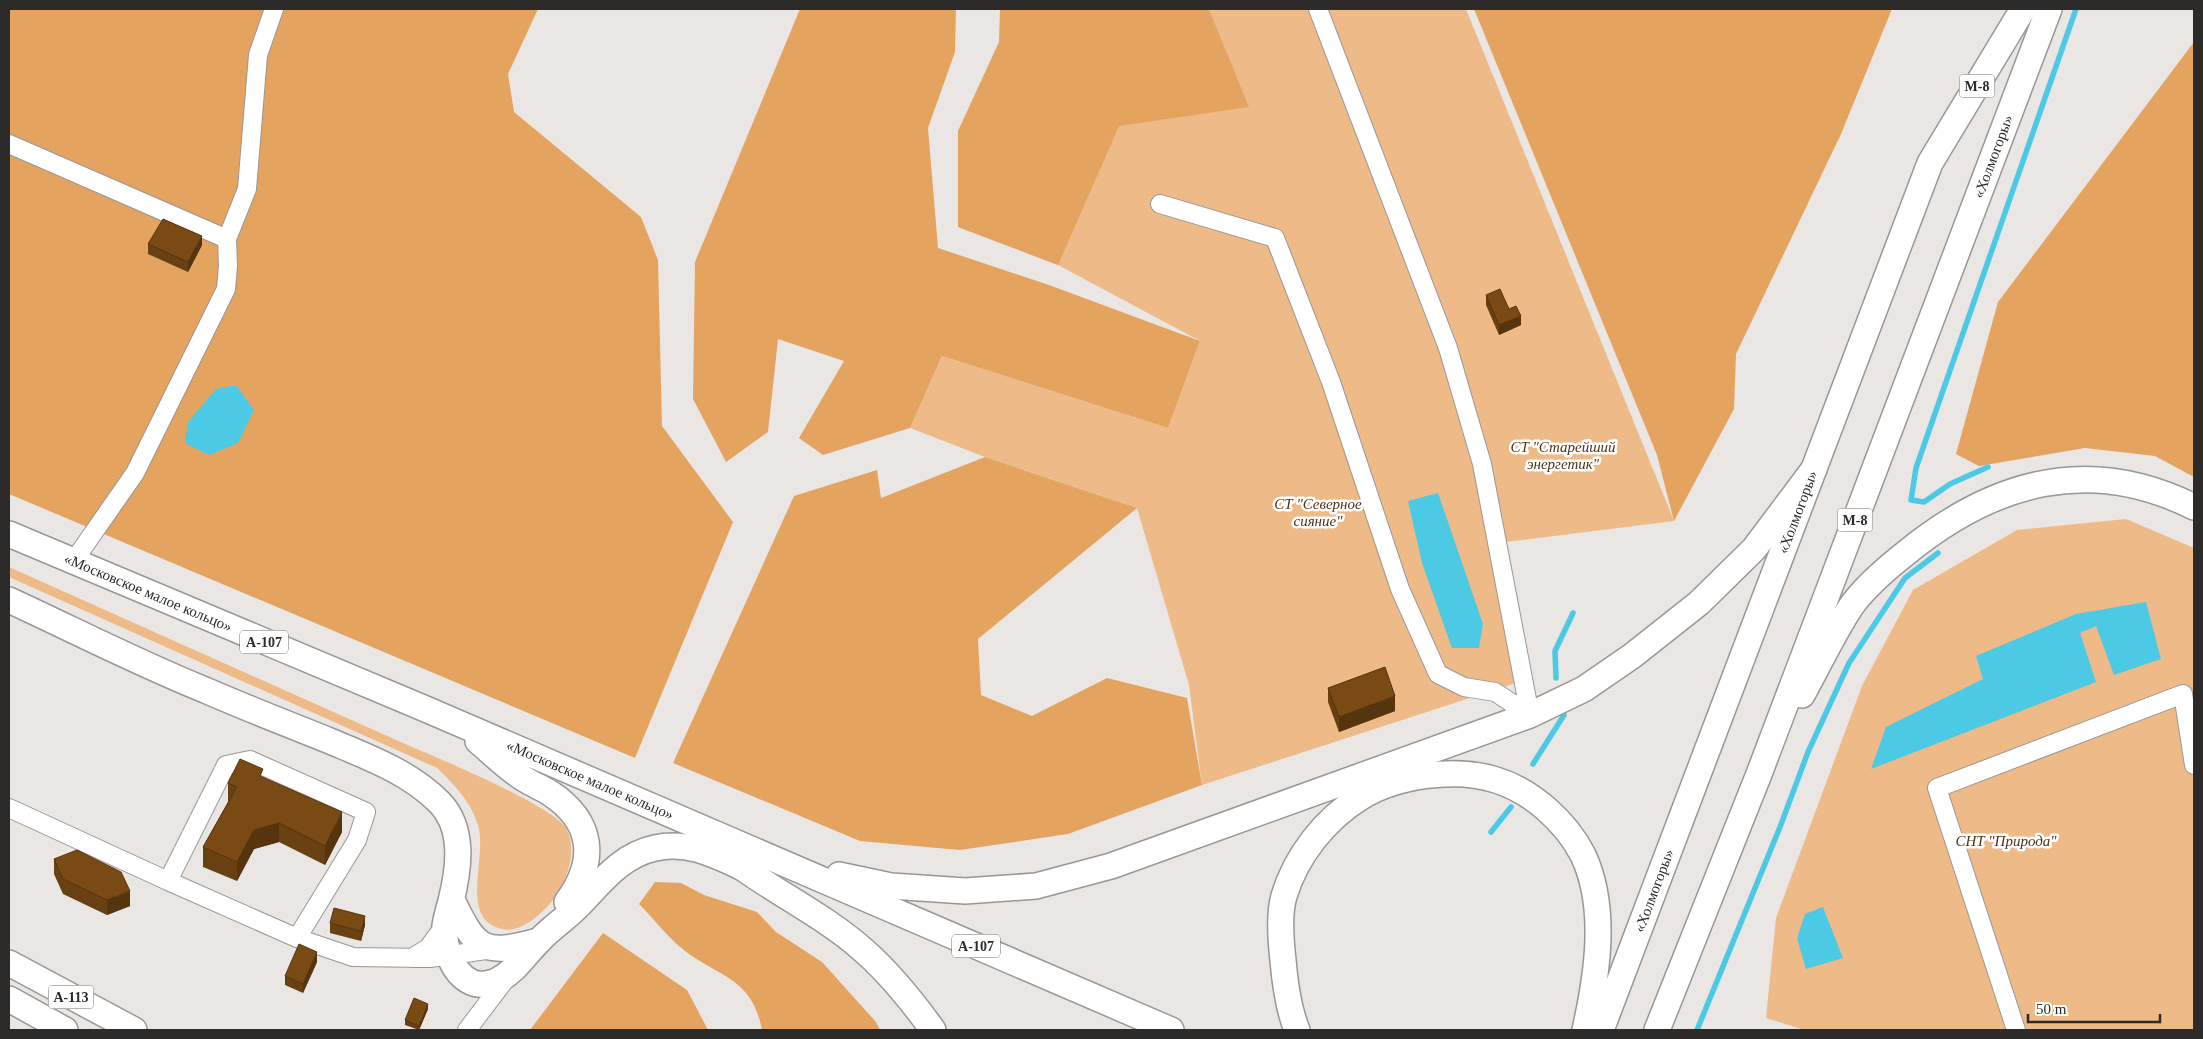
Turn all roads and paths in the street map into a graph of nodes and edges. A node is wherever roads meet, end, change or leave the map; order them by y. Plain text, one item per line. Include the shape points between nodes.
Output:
1 (274, 9) edge
2 (1318, 9) edge
3 (2023, 9) edge
4 (2049, 9) edge
5 (9, 144) edge
6 (1160, 204) dead end
7 (227, 239) junction
8 (1814, 468) junction
9 (2194, 507) edge
10 (9, 534) edge
11 (73, 562) junction
12 (9, 600) edge
13 (1530, 715) junction
14 (455, 722) junction
15 (2194, 765) edge
16 (1759, 774) junction
17 (9, 808) edge
18 (671, 815) junction
19 (782, 862) junction
20 (741, 868) junction
21 (168, 881) junction
22 (452, 900) junction
23 (445, 925) junction
24 (543, 937) junction
25 (297, 938) junction
26 (493, 949) junction
27 (450, 957) junction
28 (412, 958) junction
29 (9, 963) edge
30 (513, 969) junction
31 (471, 983) junction
32 (9, 999) edge
33 (488, 1003) junction
34 (65, 1030) edge
35 (134, 1030) edge
36 (467, 1030) edge
37 (933, 1030) edge
38 (1171, 1030) edge
39 (1297, 1030) edge
40 (1586, 1030) edge
41 (1602, 1030) edge
42 (1657, 1030) edge
43 (2016, 1030) edge

1 - 7 lane via 258,55 247,189
2 - 13 lane via 1448,348 1482,464
3 - 8 highway, «Холмогоры» / М-8 via 1930,163
4 - 16 highway, «Холмогоры» / М-8
5 - 7 lane
6 - 13 lane via 1275,238 1331,382 1400,589 1438,674 1464,687 1495,692
7 - 11 lane via 226,289 134,473
8 - 13 highway via 1754,549 1699,603 1584,689
8 - 41 highway, «Холмогоры» / М-8
9 - 16 highway via 2167,493 2120,481 2073,479 2024,487 1974,506 1934,530 1888,567 1850,607
10 - 11 highway, «Московское малое кольцо» / А-107
11 - 14 highway, «Московское малое кольцо» / А-107
12 - 22 highway via 202,689 368,756 407,776 441,804 457,835 457,871
13 - 19 highway via 1111,866 1036,886 965,891 891,886
14 - 18 highway, «Московское малое кольцо» / А-107
14 - 24 highway via 525,780 567,806 584,833 588,859 582,878
15 - 43 lane via 2183,694 1938,788
16 - 42 highway, «Холмогоры» / М-8
17 - 21 lane
18 - 19 highway, «Московское малое кольцо» / А-107
18 - 20 highway
19 - 38 highway, «Московское малое кольцо» / А-107
20 - 24 highway via 698,848 652,848 622,862 606,875
20 - 37 highway via 862,948 911,1000
21 - 25 lane
21 - 25 lane via 226,765 250,760 366,812 357,840
22 - 23 highway
22 - 26 highway via 471,936 481,945
23 - 27 highway
23 - 28 lane via 428,948
24 - 26 highway via 514,948
24 - 30 highway
25 - 28 lane via 353,957
26 - 27 lane
26 - 30 lane
27 - 28 lane
27 - 31 highway via 460,974
29 - 35 highway, А-113
30 - 31 highway via 499,980
30 - 33 lane
31 - 33 lane
32 - 34 highway, А-113
33 - 36 lane
39 - 40 highway via 1287,994 1281,946 1283,898 1297,863 1329,820 1362,796 1408,778 1454,774 1496,780 1533,798 1562,824 1583,856 1595,897 1598,933 1595,978

